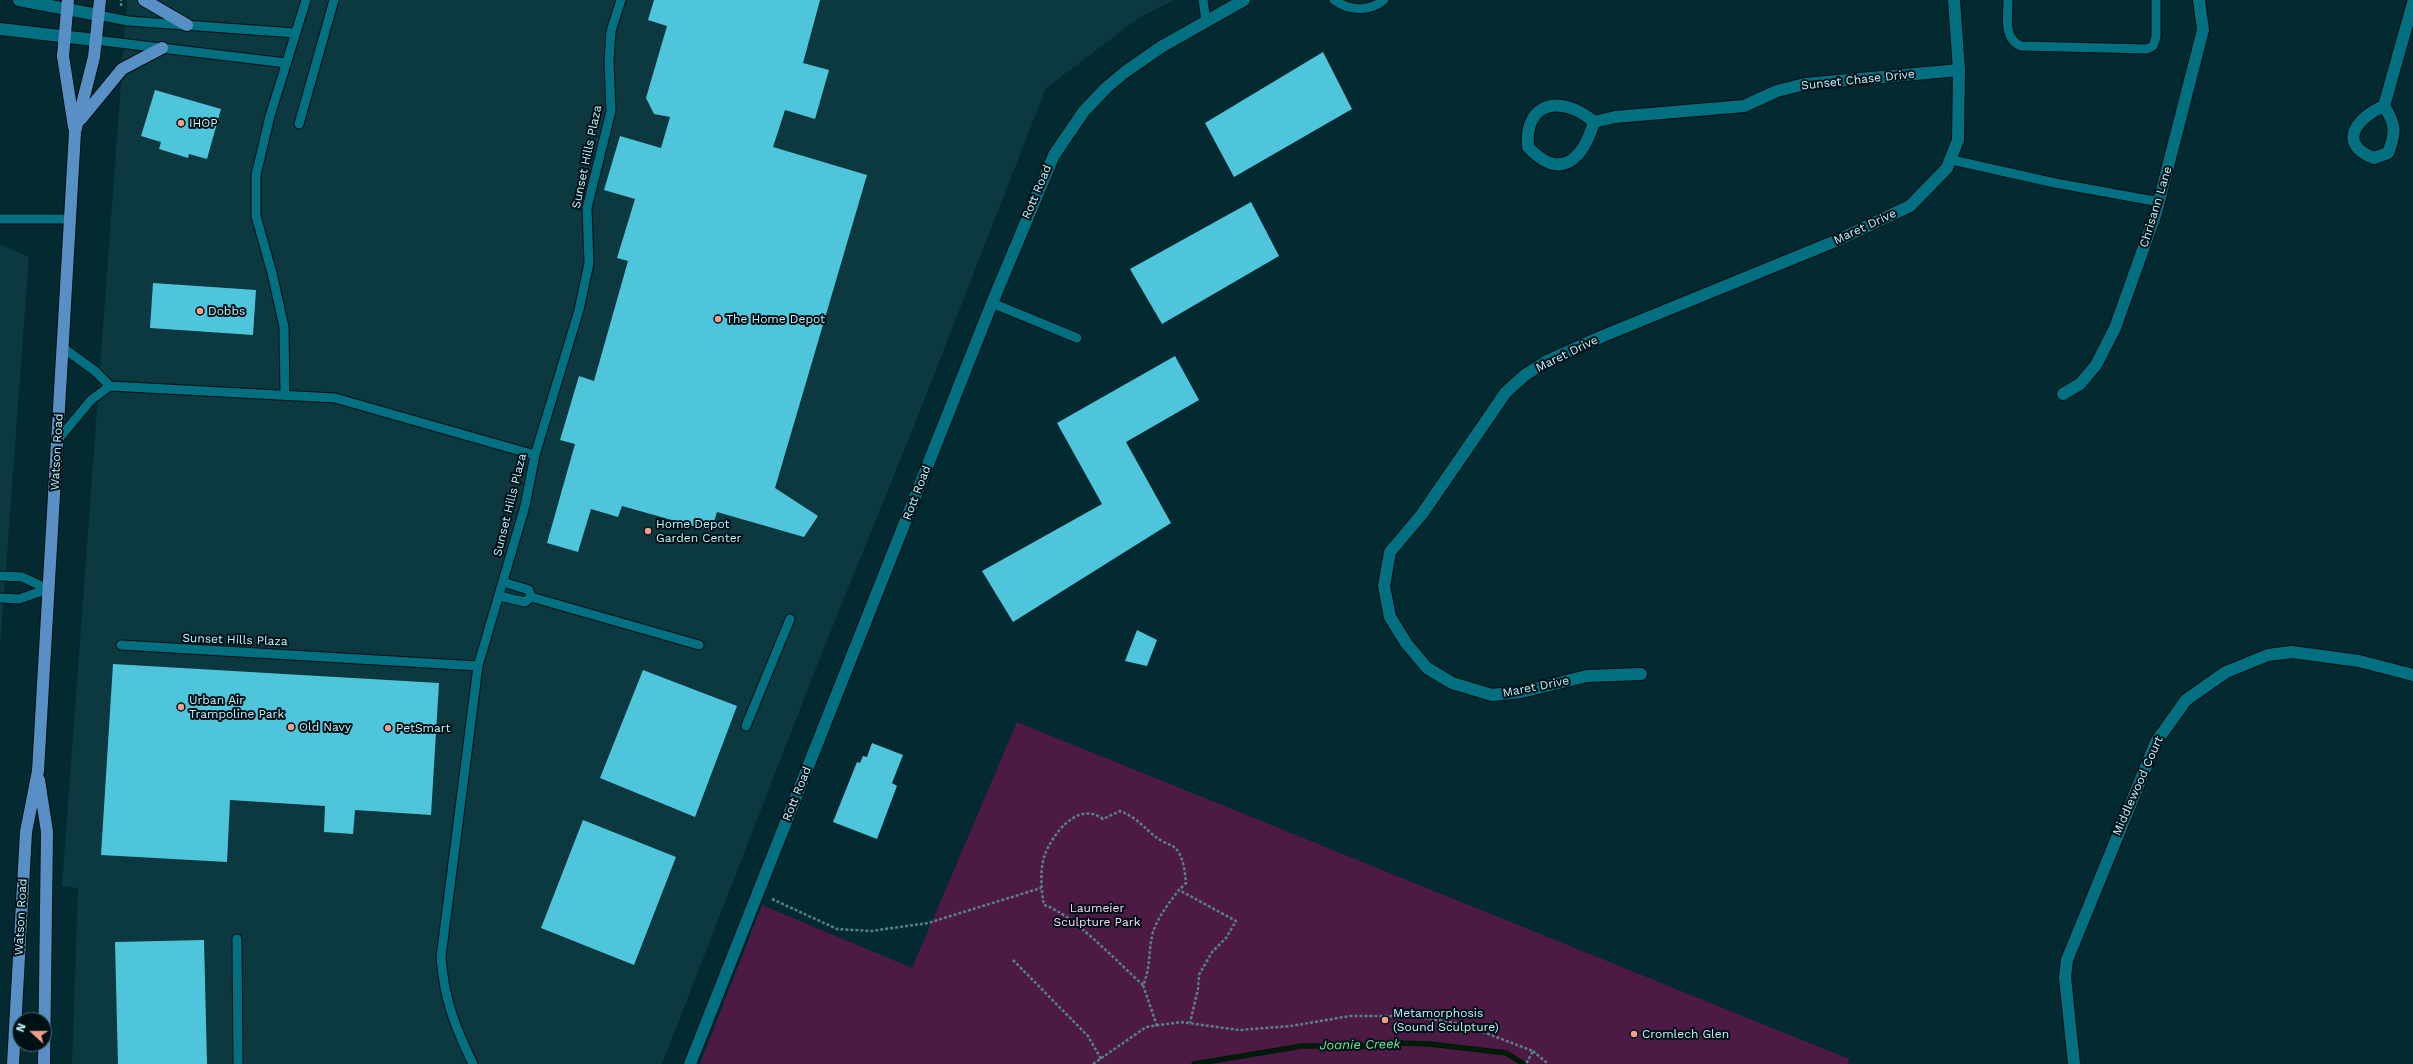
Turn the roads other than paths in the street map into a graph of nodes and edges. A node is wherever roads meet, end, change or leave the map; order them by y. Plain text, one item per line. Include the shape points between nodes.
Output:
1 (20, 0) edge
2 (100, 0) edge
3 (144, 0) edge
4 (306, 0) edge
5 (334, 0) edge
6 (621, 0) edge
7 (1203, 0) edge
8 (1244, 0) edge
9 (1334, 0) edge
10 (1384, 0) edge
11 (1954, 0) edge
12 (2008, 0) edge
13 (2156, 0) edge
14 (2198, 0) edge
15 (2413, 3) edge
16 (67, 5) edge
17 (98, 15) junction
18 (1206, 21) junction
19 (187, 25) junction
20 (0, 29) edge
21 (295, 33) junction
22 (64, 36) junction
23 (96, 40) junction
24 (162, 48) junction
25 (286, 63) junction
26 (1958, 70) junction
27 (2384, 106) dead end
28 (1594, 122) junction
29 (299, 124) dead end
30 (76, 127) junction
31 (1952, 160) junction
32 (2160, 202) junction
33 (0, 219) edge
34 (70, 219) junction
35 (992, 303) junction
36 (1077, 338) dead end
37 (62, 347) junction
38 (110, 386) junction
39 (285, 394) junction
40 (2063, 394) dead end
41 (57, 441) junction
42 (535, 455) junction
43 (0, 576) edge
44 (503, 582) junction
45 (48, 589) junction
46 (499, 596) junction
47 (531, 597) junction
48 (0, 598) edge
49 (790, 619) dead end
50 (121, 645) dead end
51 (699, 645) dead end
52 (478, 666) junction
53 (1641, 674) dead end
54 (2413, 675) edge
55 (746, 726) dead end
56 (38, 771) junction
57 (236, 939) dead end
58 (13, 1064) edge
59 (44, 1064) edge
60 (238, 1064) edge
61 (473, 1064) edge
62 (690, 1064) edge
63 (2074, 1064) edge

1 - 16 street
2 - 17 main road, Watson Road
3 - 19 main road
4 - 21 lane
5 - 29 lane
6 - 42 lane, Sunset Hills Plaza via 611,31 611,111 587,208 590,263 580,310
7 - 18 lane
8 - 18 street, Rott Road
9 - 10 lane via 1342,5 1364,9 1375,7
11 - 26 street, Maret Drive
12 - 13 lane via 2008,34 2011,41 2021,46 2147,49 2153,46 2156,37
14 - 32 street, Chrisann Lane via 2203,30
15 - 27 street
16 - 17 street
16 - 22 main road, Watson Road
17 - 19 lane via 128,21
17 - 23 main road, Watson Road
18 - 35 street, Rott Road via 1161,47 1107,86 1075,123 1064,138 1042,180
19 - 21 lane
20 - 22 street
21 - 25 lane
22 - 23 street
22 - 30 main road, Watson Road via 63,56
23 - 24 lane
23 - 30 main road, Watson Road
24 - 25 lane
24 - 30 main road via 122,69
25 - 39 lane via 257,166 256,210 284,327
26 - 28 street, Sunset Chase Drive via 1805,84 1777,91 1744,106 1615,117
26 - 31 street, Maret Drive via 1958,140
28 - 28 street via 1570,107 1555,104 1544,108 1533,118 1527,132 1528,147 1547,163 1561,164 1575,160 1589,137
30 - 34 main road, Watson Road
31 - 32 lane via 2055,183
31 - 53 street, Maret Drive via 1910,206 1838,240 1603,336 1547,361 1525,375 1506,392 1422,514 1390,552 1384,586 1390,617 1406,643 1427,668 1452,684 1492,695 1521,692 1587,676
32 - 40 street, Chrisann Lane via 2115,328 2096,365 2080,384
33 - 34 lane
34 - 37 main road, Watson Road
35 - 36 lane
35 - 62 street, Rott Road
37 - 38 lane via 95,371
37 - 41 main road, Watson Road
38 - 39 lane via 237,394
38 - 41 lane via 91,400
39 - 42 lane via 335,398
41 - 45 main road, Watson Road
42 - 44 lane, Sunset Hills Plaza via 525,506
43 - 45 lane via 22,577
44 - 46 lane, Sunset Hills Plaza
44 - 47 lane via 529,590
45 - 48 lane via 19,598
45 - 56 main road, Watson Road
46 - 47 lane via 525,602
46 - 52 lane, Sunset Hills Plaza
47 - 51 lane
49 - 55 lane
50 - 52 lane, Sunset Hills Plaza
52 - 61 lane via 441,958 442,982 449,1012
54 - 63 street, Middlewood Court via 2359,661 2292,652 2268,655 2226,672 2186,700 2156,742 2067,960 2065,977
56 - 58 main road, Watson Road via 26,832
56 - 59 main road, Watson Road via 47,832
57 - 60 lane

